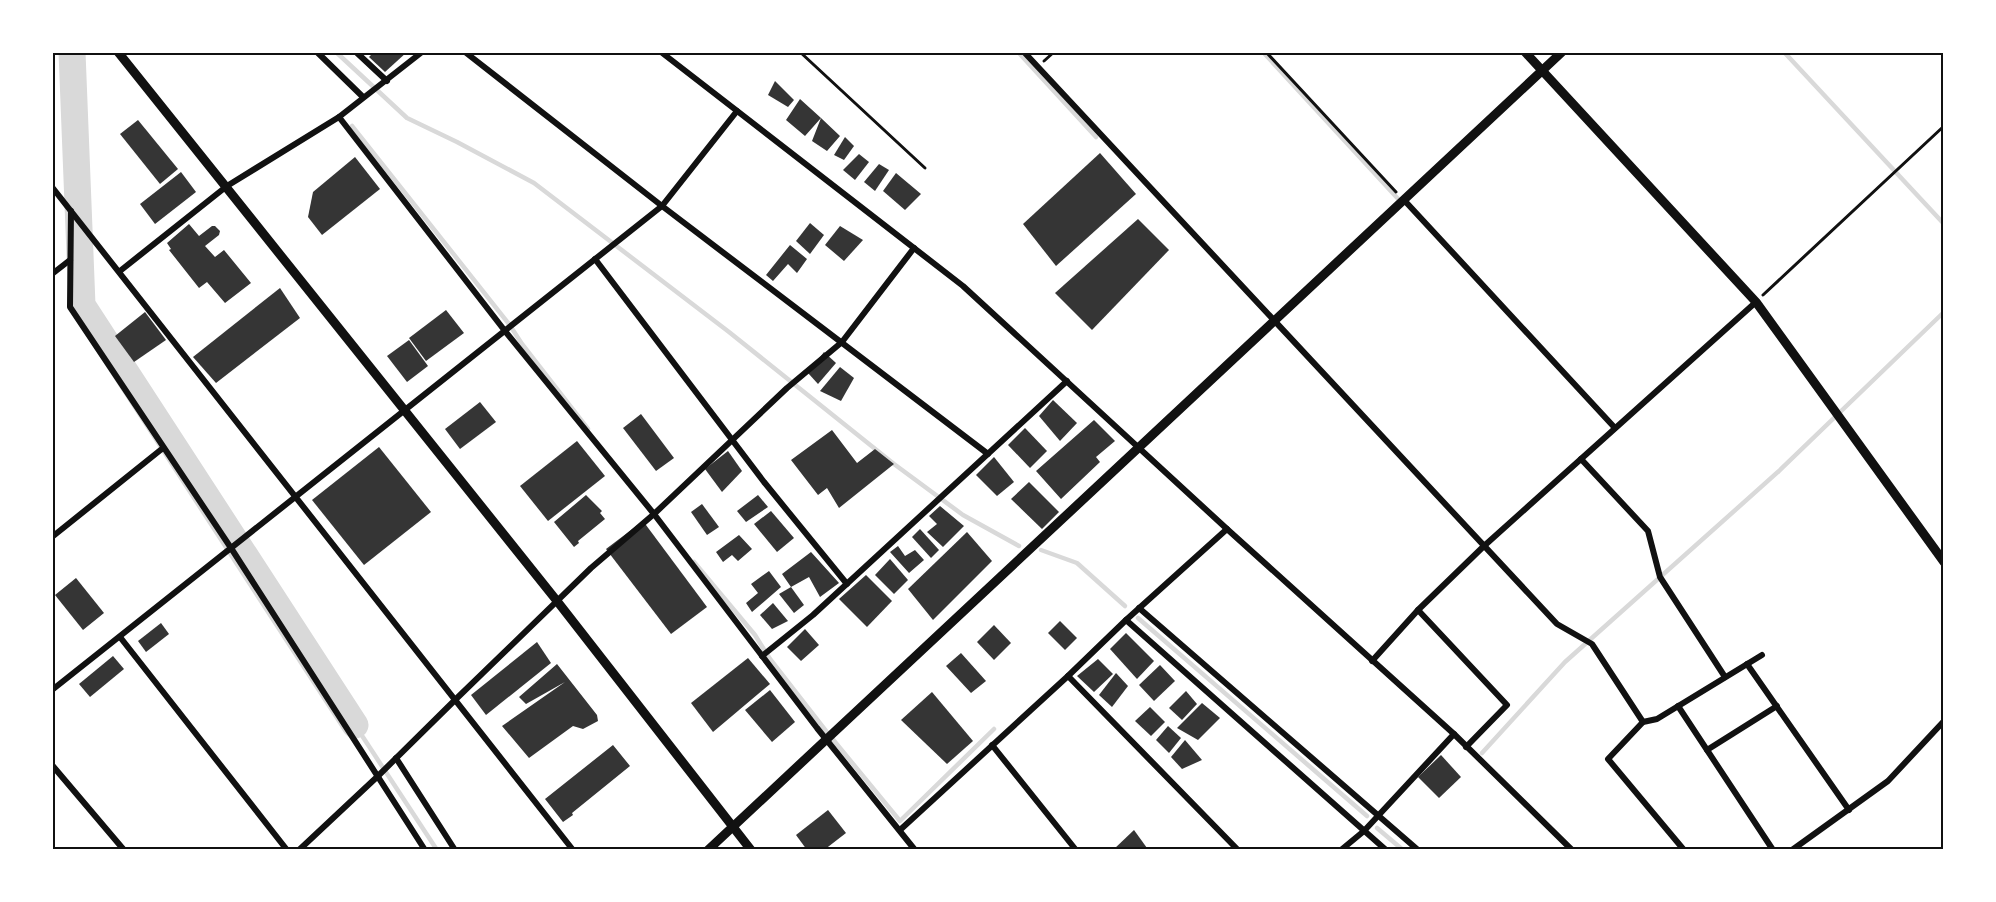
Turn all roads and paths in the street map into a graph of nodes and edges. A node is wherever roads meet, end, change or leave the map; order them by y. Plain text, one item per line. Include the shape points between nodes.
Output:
1 (118, 52) edge
2 (317, 52) edge
3 (356, 52) edge
4 (422, 52) edge
5 (465, 52) edge
6 (662, 52) edge
7 (800, 52) edge
8 (1024, 52) edge
9 (1266, 52) edge
10 (1525, 52) edge
11 (1562, 52) edge
12 (1542, 71) junction
13 (387, 81) junction
14 (363, 97) junction
15 (737, 111) junction
16 (339, 117) junction
17 (1944, 126) edge
18 (926, 168) dead end
19 (227, 186) junction
20 (52, 187) edge
21 (1404, 200) junction
22 (663, 206) junction
23 (71, 211) junction
24 (914, 248) junction
25 (595, 259) junction
26 (70, 260) junction
27 (120, 271) junction
28 (52, 274) edge
29 (1756, 302) junction
30 (1274, 321) junction
31 (505, 331) junction
32 (842, 342) junction
33 (1067, 381) junction
34 (404, 410) junction
35 (1615, 428) junction
36 (732, 440) junction
37 (1139, 446) junction
38 (163, 448) junction
39 (988, 454) junction
40 (1581, 459) junction
41 (296, 497) junction
42 (654, 513) junction
43 (1227, 529) junction
44 (52, 537) edge
45 (1484, 546) junction
46 (231, 548) junction
47 (1944, 562) edge
48 (847, 584) junction
49 (557, 601) junction
50 (1139, 608) junction
51 (1418, 610) junction
52 (1126, 620) junction
53 (120, 637) junction
54 (1761, 655) dead end
55 (762, 656) junction
56 (1372, 661) junction
57 (1747, 664) junction
58 (1068, 676) junction
59 (1725, 677) junction
60 (52, 690) edge
61 (454, 700) junction
62 (1677, 706) junction
63 (1777, 706) junction
64 (1944, 721) edge
65 (1643, 722) junction
66 (1454, 734) junction
67 (826, 739) junction
68 (992, 745) junction
69 (1466, 747) junction
70 (1707, 750) junction
71 (396, 758) junction
72 (52, 765) edge
73 (378, 776) junction
74 (1849, 810) junction
75 (1379, 815) junction
76 (733, 827) junction
77 (900, 830) junction
78 (1364, 831) junction
79 (124, 849) edge
80 (287, 849) edge
81 (299, 849) edge
82 (425, 849) edge
83 (455, 849) edge
84 (573, 849) edge
85 (708, 849) edge
86 (751, 849) edge
87 (915, 849) edge
88 (1076, 849) edge
89 (1238, 849) edge
90 (1341, 849) edge
91 (1386, 849) edge
92 (1418, 849) edge
93 (1572, 849) edge
94 (1684, 849) edge
95 (1773, 849) edge
96 (1792, 849) edge

1 - 19 street
2 - 14 street
3 - 13 street
4 - 13 street
5 - 22 street
6 - 15 street
7 - 18 path
8 - 30 street
9 - 21 path
10 - 12 street
11 - 12 street
12 - 21 street
12 - 29 street
13 - 14 street
14 - 16 street
15 - 22 street
15 - 24 street
16 - 19 street
16 - 31 street
17 - 29 path
19 - 27 street
19 - 34 street
20 - 23 street
21 - 30 street
21 - 35 street
22 - 25 street
22 - 32 street
23 - 26 street
23 - 27 street
24 - 32 street
24 - 33 street via 963,286
25 - 31 street
25 - 36 street
26 - 28 street
26 - 38 street via 70,307
27 - 41 street
29 - 35 street
29 - 47 street
30 - 37 street
30 - 45 street
31 - 34 street
31 - 42 street
32 - 36 street
32 - 39 street
33 - 37 street
33 - 39 street
34 - 41 street
34 - 49 street
35 - 40 street
36 - 42 street
36 - 48 street
37 - 43 street
37 - 67 street
38 - 44 street
38 - 46 street
39 - 48 street
40 - 45 street
40 - 59 street via 1648,531 1660,577
41 - 46 street
41 - 61 street
42 - 49 street
42 - 55 street
43 - 50 street
43 - 56 street
45 - 51 street
45 - 65 street via 1557,624 1592,644
46 - 53 street
46 - 73 street
48 - 55 street
49 - 61 street
49 - 76 street
50 - 52 street
50 - 75 street
51 - 56 street
51 - 69 street via 1507,705
52 - 58 street
52 - 78 street
53 - 60 street
53 - 80 street
54 - 57 street
55 - 67 street
56 - 66 street
57 - 59 street
57 - 63 street
58 - 68 street
58 - 89 street
59 - 62 street
61 - 71 street
61 - 84 street
62 - 65 street via 1657,719
62 - 70 street
63 - 70 street
63 - 74 street
64 - 74 street via 1888,781
65 - 94 street via 1608,759
66 - 69 street
66 - 75 street
67 - 76 street
67 - 77 street
68 - 77 street
68 - 88 street
69 - 93 street
70 - 95 street
71 - 73 street
71 - 83 street
72 - 79 street
73 - 81 street
73 - 82 street
74 - 96 street
75 - 78 street
75 - 92 street
76 - 85 street
76 - 86 street
77 - 87 street
78 - 90 street
78 - 91 street

